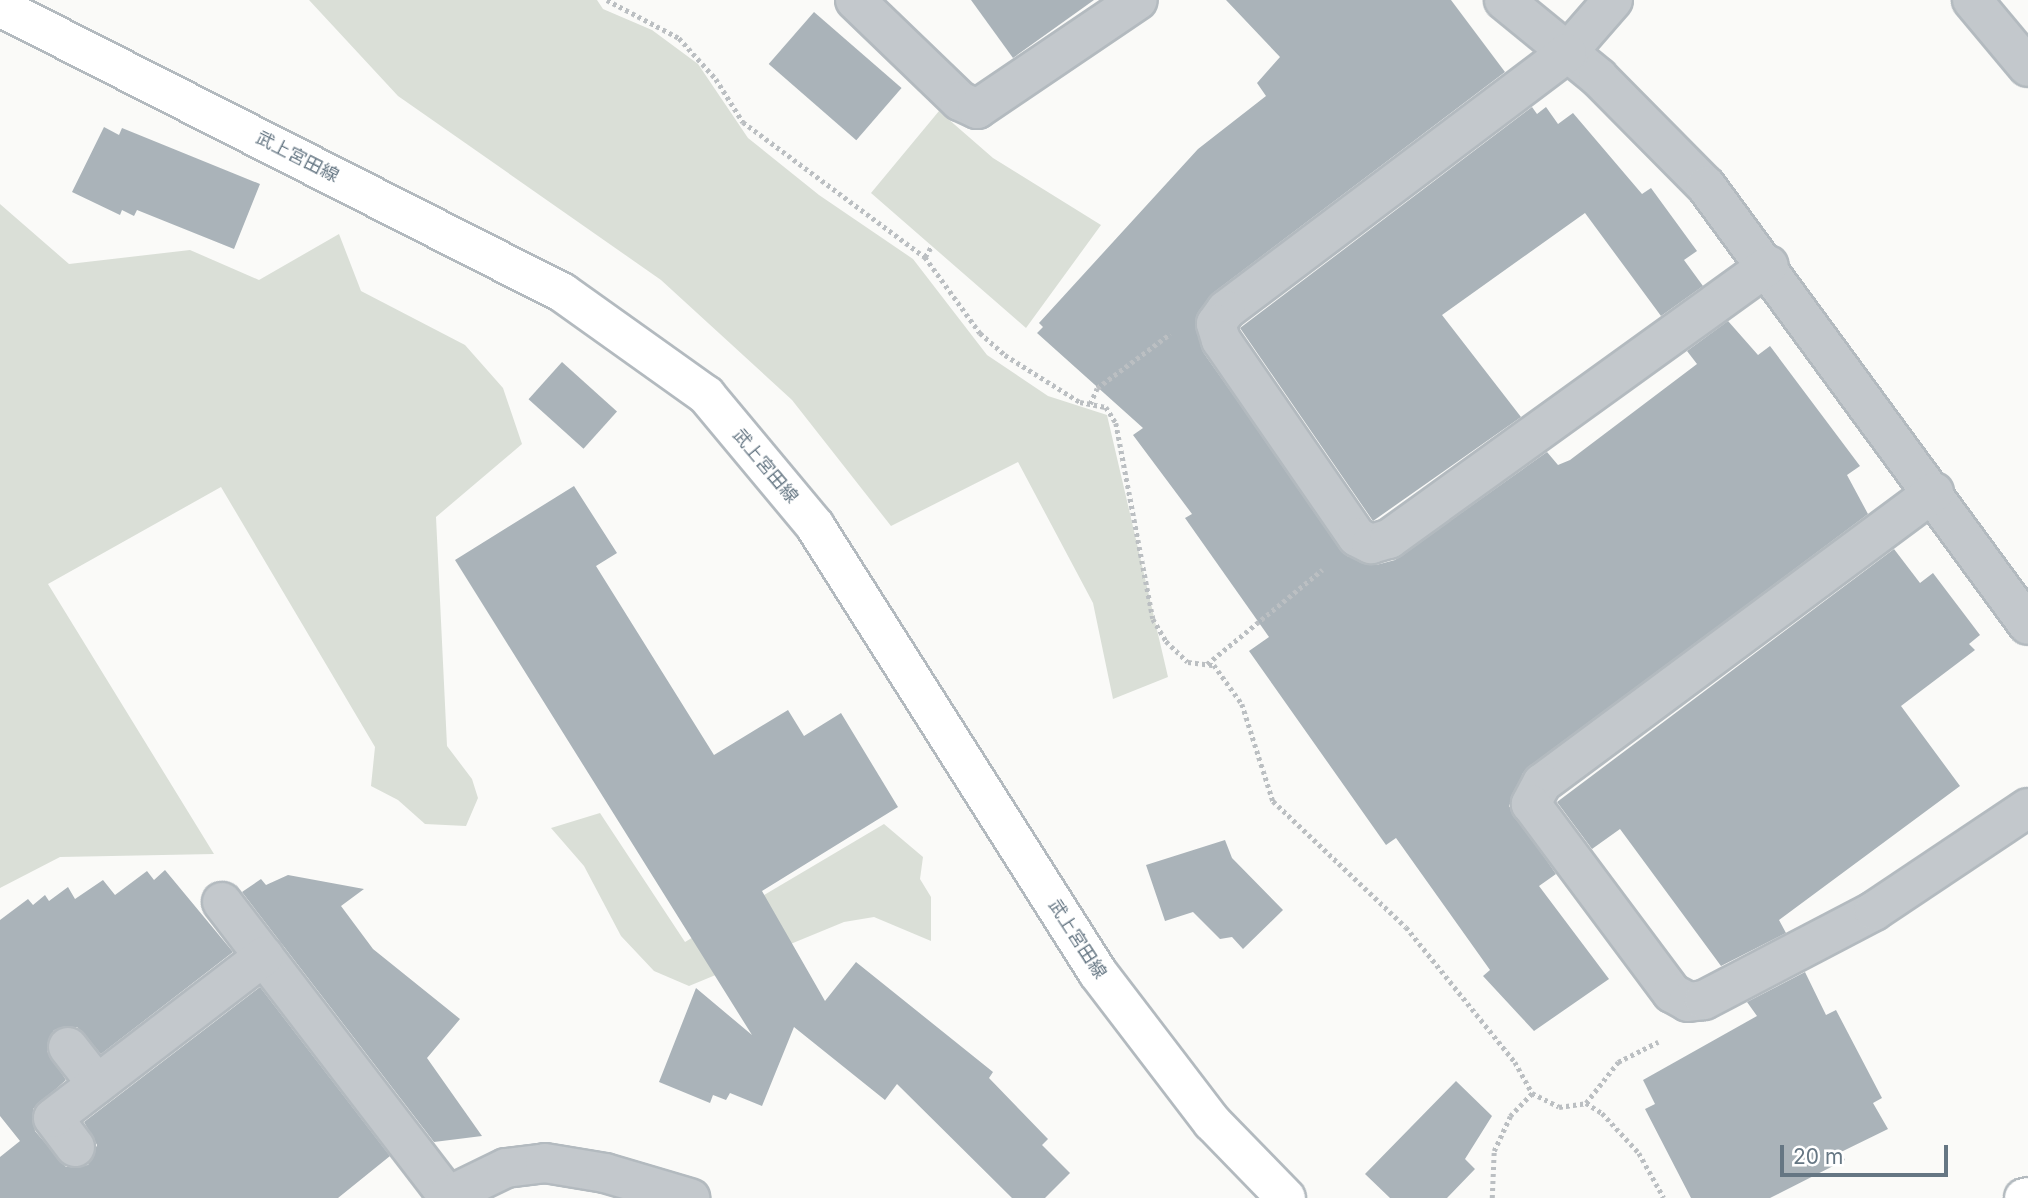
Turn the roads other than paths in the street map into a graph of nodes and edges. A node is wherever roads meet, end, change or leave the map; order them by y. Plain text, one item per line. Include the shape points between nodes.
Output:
1 (855, 0) edge
2 (1138, 0) edge
3 (1504, 0) edge
4 (1614, 0) edge
5 (1972, 0) edge
6 (0, 7) edge
7 (1567, 53) junction
8 (2028, 67) edge
9 (1769, 265) junction
10 (1934, 492) junction
11 (2028, 625) edge
12 (2028, 808) edge
13 (222, 902) dead end
14 (264, 956) junction
15 (68, 1047) dead end
16 (97, 1084) junction
17 (75, 1147) dead end
18 (446, 1197) edge
19 (690, 1198) edge
20 (1286, 1198) edge

1 - 2 street via 960,101 977,109
3 - 7 street
4 - 7 street
5 - 8 street
6 - 20 main road, 武上宮田線 via 563,293 706,395 815,526 1098,973 1212,1122
7 - 9 street via 1662,137
7 - 9 street via 1226,310 1216,324 1221,340 1362,540 1371,544 1389,539
9 - 10 street
10 - 11 street
10 - 12 street via 1536,788 1535,812 1672,993 1688,1002 1874,911
13 - 14 street
14 - 16 street
14 - 18 street
15 - 16 street
16 - 17 street via 52,1118
18 - 19 street via 506,1168 545,1163 605,1173

